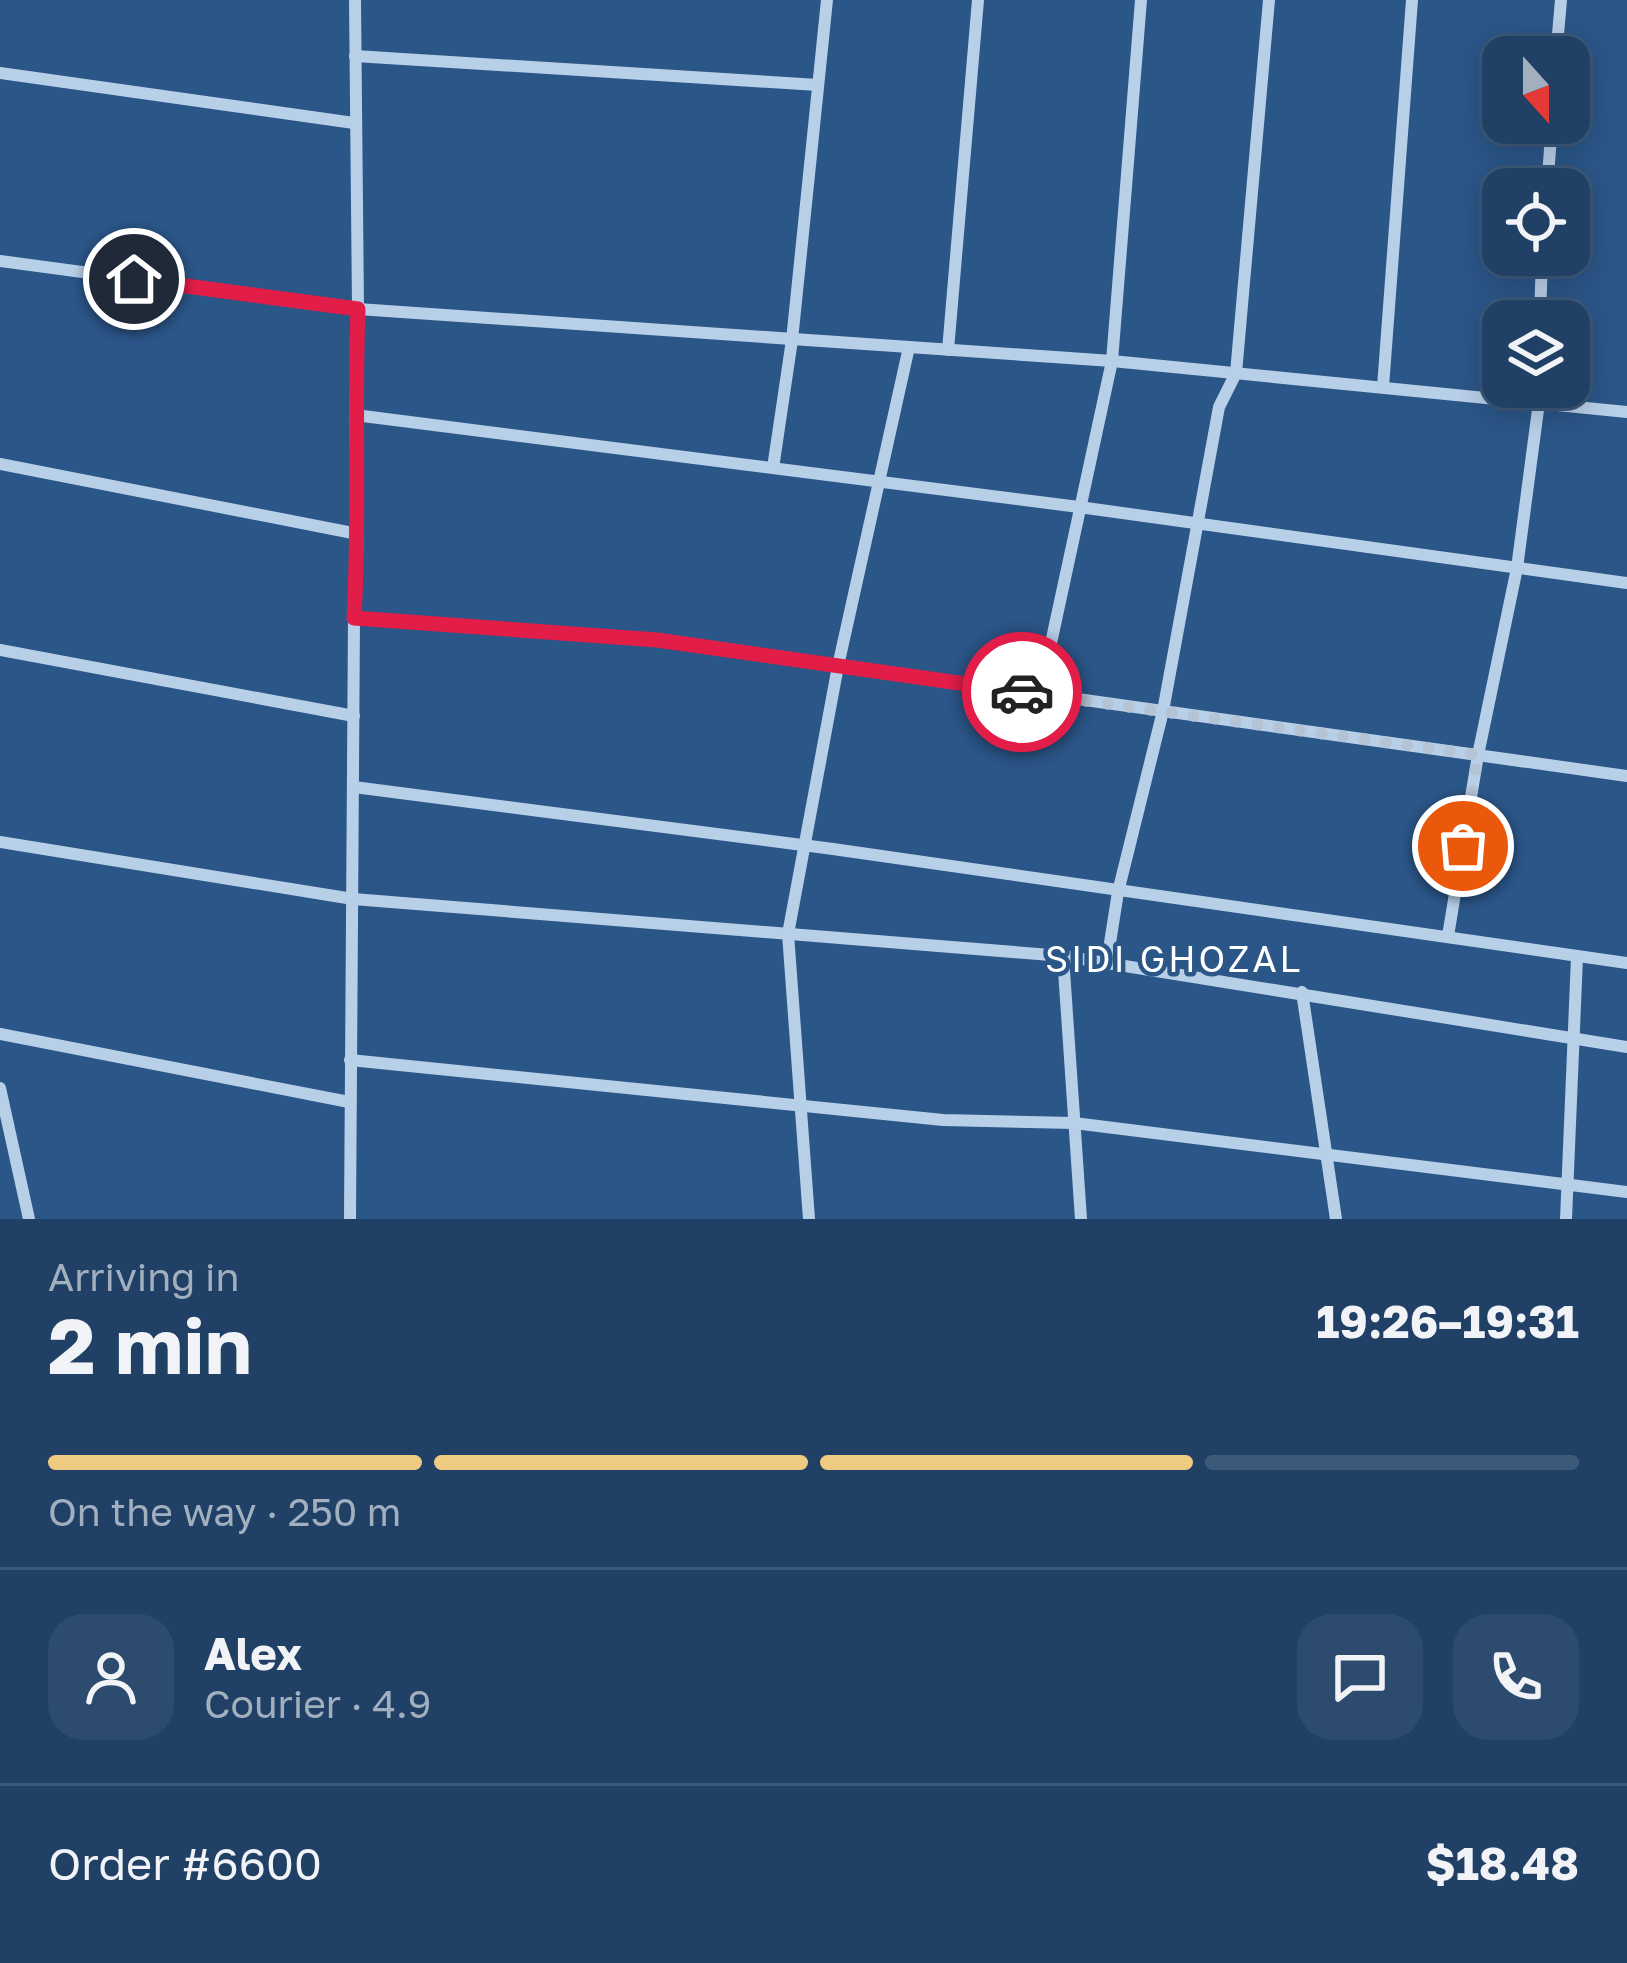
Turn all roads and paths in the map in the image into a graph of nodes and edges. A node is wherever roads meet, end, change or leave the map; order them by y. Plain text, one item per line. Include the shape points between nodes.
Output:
1 (356, 0) edge
2 (827, 0) edge
3 (978, 0) edge
4 (1142, 0) edge
5 (1269, 0) edge
6 (1412, 0) edge
7 (1561, 0) edge
8 (1558, 36) edge
9 (355, 56) junction
10 (0, 74) edge
11 (818, 85) junction
12 (354, 123) junction
13 (0, 261) edge
14 (358, 309) junction
15 (792, 340) junction
16 (910, 347) junction
17 (948, 350) junction
18 (1112, 361) junction
19 (1236, 373) junction
20 (1383, 387) junction
21 (1482, 391) edge
22 (1590, 404) edge
23 (1540, 408) edge
24 (1627, 412) edge
25 (355, 416) junction
26 (0, 464) edge
27 (773, 468) junction
28 (879, 482) junction
29 (1079, 507) junction
30 (1197, 524) junction
31 (358, 534) junction
32 (1517, 568) junction
33 (1627, 583) edge
34 (354, 618) junction
35 (0, 650) edge
36 (838, 666) junction
37 (1040, 694) junction
38 (1162, 711) junction
39 (354, 716) junction
40 (1478, 755) junction
41 (1627, 776) edge
42 (355, 787) junction
43 (0, 842) edge
44 (802, 845) junction
45 (1118, 892) junction
46 (352, 899) junction
47 (788, 934) junction
48 (1448, 937) junction
49 (1063, 956) junction
50 (1577, 957) junction
51 (1107, 962) junction
52 (1627, 963) edge
53 (1303, 992) junction
54 (0, 1034) edge
55 (1571, 1037) junction
56 (1627, 1047) edge
57 (350, 1060) junction
58 (0, 1088) edge
59 (349, 1102) junction
60 (798, 1106) junction
61 (1074, 1123) junction
62 (1324, 1154) junction
63 (1566, 1184) junction
64 (1627, 1192) edge
65 (29, 1219) edge
66 (350, 1219) edge
67 (809, 1219) edge
68 (1081, 1219) edge
69 (1336, 1219) edge
70 (1566, 1219) edge

1 - 9 street
2 - 11 street
3 - 17 street
4 - 18 street
5 - 19 street
6 - 20 street
7 - 8 street
9 - 11 street
9 - 12 street
10 - 12 street
11 - 15 street
12 - 14 street
13 - 14 street
14 - 15 street
14 - 25 street
15 - 16 street
15 - 27 street
16 - 17 street
16 - 28 street
17 - 18 street
18 - 19 street
18 - 29 street
19 - 20 street
19 - 30 street via 1220,407
20 - 21 street
22 - 24 street
23 - 32 street
25 - 27 street
25 - 31 street
26 - 31 street
27 - 28 street
28 - 29 street
28 - 36 street
29 - 30 street
29 - 37 street
30 - 32 street
30 - 38 street
31 - 34 street
32 - 33 street
32 - 40 street
34 - 36 street via 657,640
34 - 39 street
35 - 39 street
36 - 37 street
36 - 44 street
37 - 38 street
38 - 40 street
38 - 45 street
39 - 42 street
40 - 41 street
40 - 48 street
42 - 44 street
42 - 46 street
43 - 46 street
44 - 45 street
44 - 47 street
45 - 48 street
45 - 51 street
46 - 47 street
46 - 57 street
47 - 49 street
47 - 60 street
48 - 50 street
49 - 51 street
49 - 61 street
50 - 52 street
50 - 55 street
51 - 53 street
53 - 55 street
53 - 62 street
54 - 59 street
55 - 56 street
55 - 63 street
57 - 59 street
57 - 60 street
58 - 65 street
59 - 66 street
60 - 61 street
60 - 67 street
61 - 62 street
61 - 68 street
62 - 63 street
62 - 69 street
63 - 64 street
63 - 70 street

